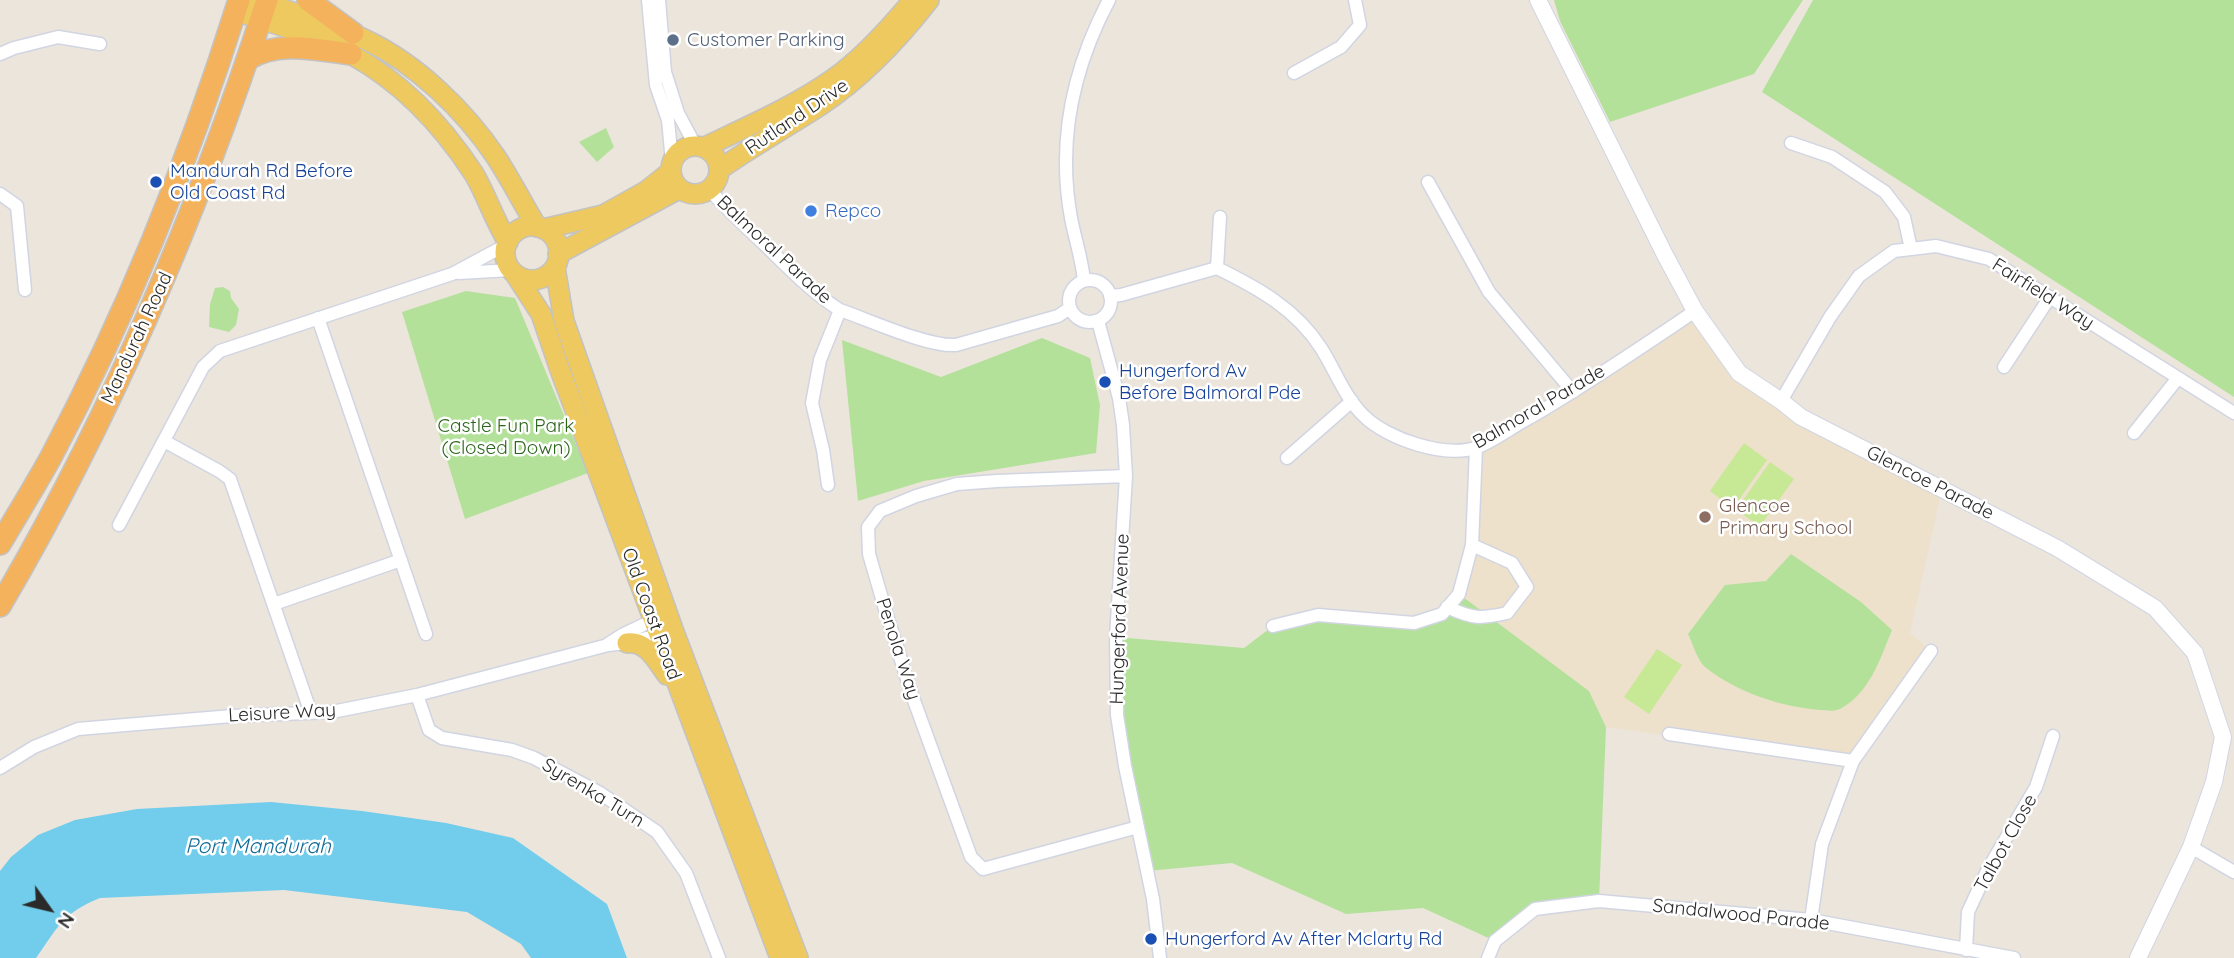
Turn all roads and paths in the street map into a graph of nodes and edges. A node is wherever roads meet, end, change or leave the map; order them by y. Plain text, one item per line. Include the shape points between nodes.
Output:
1 (308, 0) edge
2 (648, 0) edge
3 (659, 0) edge
4 (913, 0) edge
5 (929, 0) edge
6 (1108, 0) edge
7 (1355, 0) edge
8 (1538, 0) edge
9 (238, 5) edge
10 (262, 6) edge
11 (100, 44) dead end
12 (352, 44) junction
13 (0, 54) edge
14 (248, 59) junction
15 (1294, 73) dead end
16 (1791, 143) dead end
17 (700, 146) junction
18 (720, 169) junction
19 (673, 174) junction
20 (1428, 182) dead end
21 (709, 189) junction
22 (0, 194) edge
23 (1220, 217) dead end
24 (540, 228) junction
25 (507, 244) junction
26 (1911, 249) junction
27 (556, 260) junction
28 (1217, 268) junction
29 (513, 272) junction
30 (452, 274) junction
31 (1084, 281) junction
32 (25, 290) dead end
33 (1110, 296) junction
34 (2050, 297) junction
35 (1070, 308) junction
36 (840, 310) junction
37 (1695, 311) junction
38 (318, 318) junction
39 (1098, 321) junction
40 (2004, 367) dead end
41 (2178, 378) junction
42 (1573, 392) junction
43 (1352, 401) junction
44 (1781, 401) junction
45 (2234, 413) edge
46 (2134, 433) dead end
47 (164, 441) junction
48 (1476, 448) junction
49 (1287, 458) dead end
50 (1126, 476) junction
51 (828, 485) dead end
52 (118, 525) dead end
53 (0, 544) edge
54 (1472, 545) junction
55 (401, 560) junction
56 (274, 604) junction
57 (0, 606) edge
58 (1447, 607) junction
59 (664, 625) junction
60 (1273, 626) dead end
61 (426, 634) dead end
62 (617, 644) junction
63 (1931, 651) dead end
64 (417, 695) junction
65 (685, 705) junction
66 (311, 713) junction
67 (1669, 734) dead end
68 (2053, 736) dead end
69 (2228, 736) edge
70 (1853, 761) junction
71 (0, 768) edge
72 (1138, 827) junction
73 (2191, 847) junction
74 (2234, 872) edge
75 (1811, 920) junction
76 (1966, 950) junction
77 (719, 958) edge
78 (780, 958) edge
79 (798, 958) edge
80 (1160, 958) edge
81 (1488, 958) edge
82 (2014, 958) edge
83 (2138, 958) edge

1 - 12 highway
2 - 19 street via 656,85 668,120
3 - 17 street via 665,72 678,113
4 - 17 main road, Rutland Drive via 874,45 834,78 791,106
5 - 18 main road, Rutland Drive via 875,63 823,104
6 - 31 street via 1079,69 1068,117 1068,193
7 - 15 street via 1360,25 1341,47
8 - 37 street, Glencoe Parade
9 - 10 main road
9 - 53 highway, Mandurah Road via 189,145 121,311 50,458
10 - 12 main road via 319,20
10 - 14 highway
11 - 13 street via 58,37
12 - 14 highway via 262,51
12 - 24 main road via 389,52 435,87 496,158
12 - 25 main road via 435,121 474,175
14 - 57 highway, Mandurah Road via 203,185 132,353 44,530
16 - 26 street via 1832,157 1885,192 1904,217
17 - 18 main road via 712,152
17 - 19 main road via 677,153
18 - 21 main road
19 - 21 main road via 687,194
19 - 24 main road via 603,215
19 - 27 main road
20 - 42 street via 1489,292
21 - 36 street, Balmoral Parade via 813,292
22 - 32 street via 17,206
23 - 28 street
24 - 25 main road via 523,228
24 - 27 main road via 555,239
25 - 29 main road via 506,259
25 - 30 street
26 - 34 street, Fairfield Way via 1936,246 1989,259
26 - 44 street, Fairfield Way via 1894,251 1859,276
27 - 29 main road via 544,277 522,278
27 - 59 main road, Old Coast Road via 564,321
28 - 33 street
28 - 43 street, Balmoral Parade via 1284,306 1306,326
29 - 30 street
29 - 59 main road, Old Coast Road via 547,328
30 - 38 street
31 - 33 street via 1103,284
31 - 35 street via 1070,293
33 - 39 street via 1109,312
34 - 40 street
34 - 41 street, Fairfield Way
35 - 36 street, Balmoral Parade via 1058,316 947,346
35 - 39 street via 1082,321
36 - 51 street, Balmoral Parade via 820,360 812,403
37 - 42 street, Balmoral Parade
37 - 44 street, Glencoe Parade via 1739,373
38 - 47 street via 220,351 203,367
38 - 55 street
39 - 50 street, Hungerford Avenue via 1119,398
41 - 45 street, Fairfield Way
41 - 46 street
42 - 48 street, Balmoral Parade
43 - 48 street, Balmoral Parade via 1364,417 1402,441 1441,450
43 - 49 street
44 - 69 street, Glencoe Parade via 1801,417 2057,548 2155,608 2195,653
47 - 52 street
47 - 56 street via 230,479
48 - 54 street
50 - 72 street, Hungerford Avenue via 1116,637 1117,715
50 - 72 street, Penola Way via 957,484 880,511 868,527 869,554 912,695 971,857 983,869
54 - 58 street via 1459,594
54 - 58 street via 1512,563 1527,587 1507,613 1482,618
55 - 56 street
55 - 61 street
56 - 66 street
58 - 60 street via 1442,614 1414,623 1318,615
59 - 62 street, Leisure Way
59 - 62 street, Leisure Way via 622,635
59 - 65 main road, Old Coast Road
59 - 79 main road, Old Coast Road
62 - 64 street, Leisure Way
62 - 65 main road via 635,642 649,650
63 - 70 street
64 - 66 street, Leisure Way
64 - 77 street, Syrenka Turn via 429,730 442,738 534,758 600,793 657,832 685,873
65 - 78 main road, Old Coast Road
66 - 71 street, Leisure Way via 78,729 34,747
67 - 70 street
68 - 76 street, Talbot Close via 2036,787 1968,912
69 - 73 street, Glencoe Parade
70 - 75 street via 1822,844
72 - 80 street, Hungerford Avenue
73 - 74 street
73 - 83 street, Glencoe Parade
75 - 76 street, Sandalwood Parade
75 - 81 street, Sandalwood Parade via 1599,901 1535,909 1495,941
76 - 82 street, Sandalwood Parade

